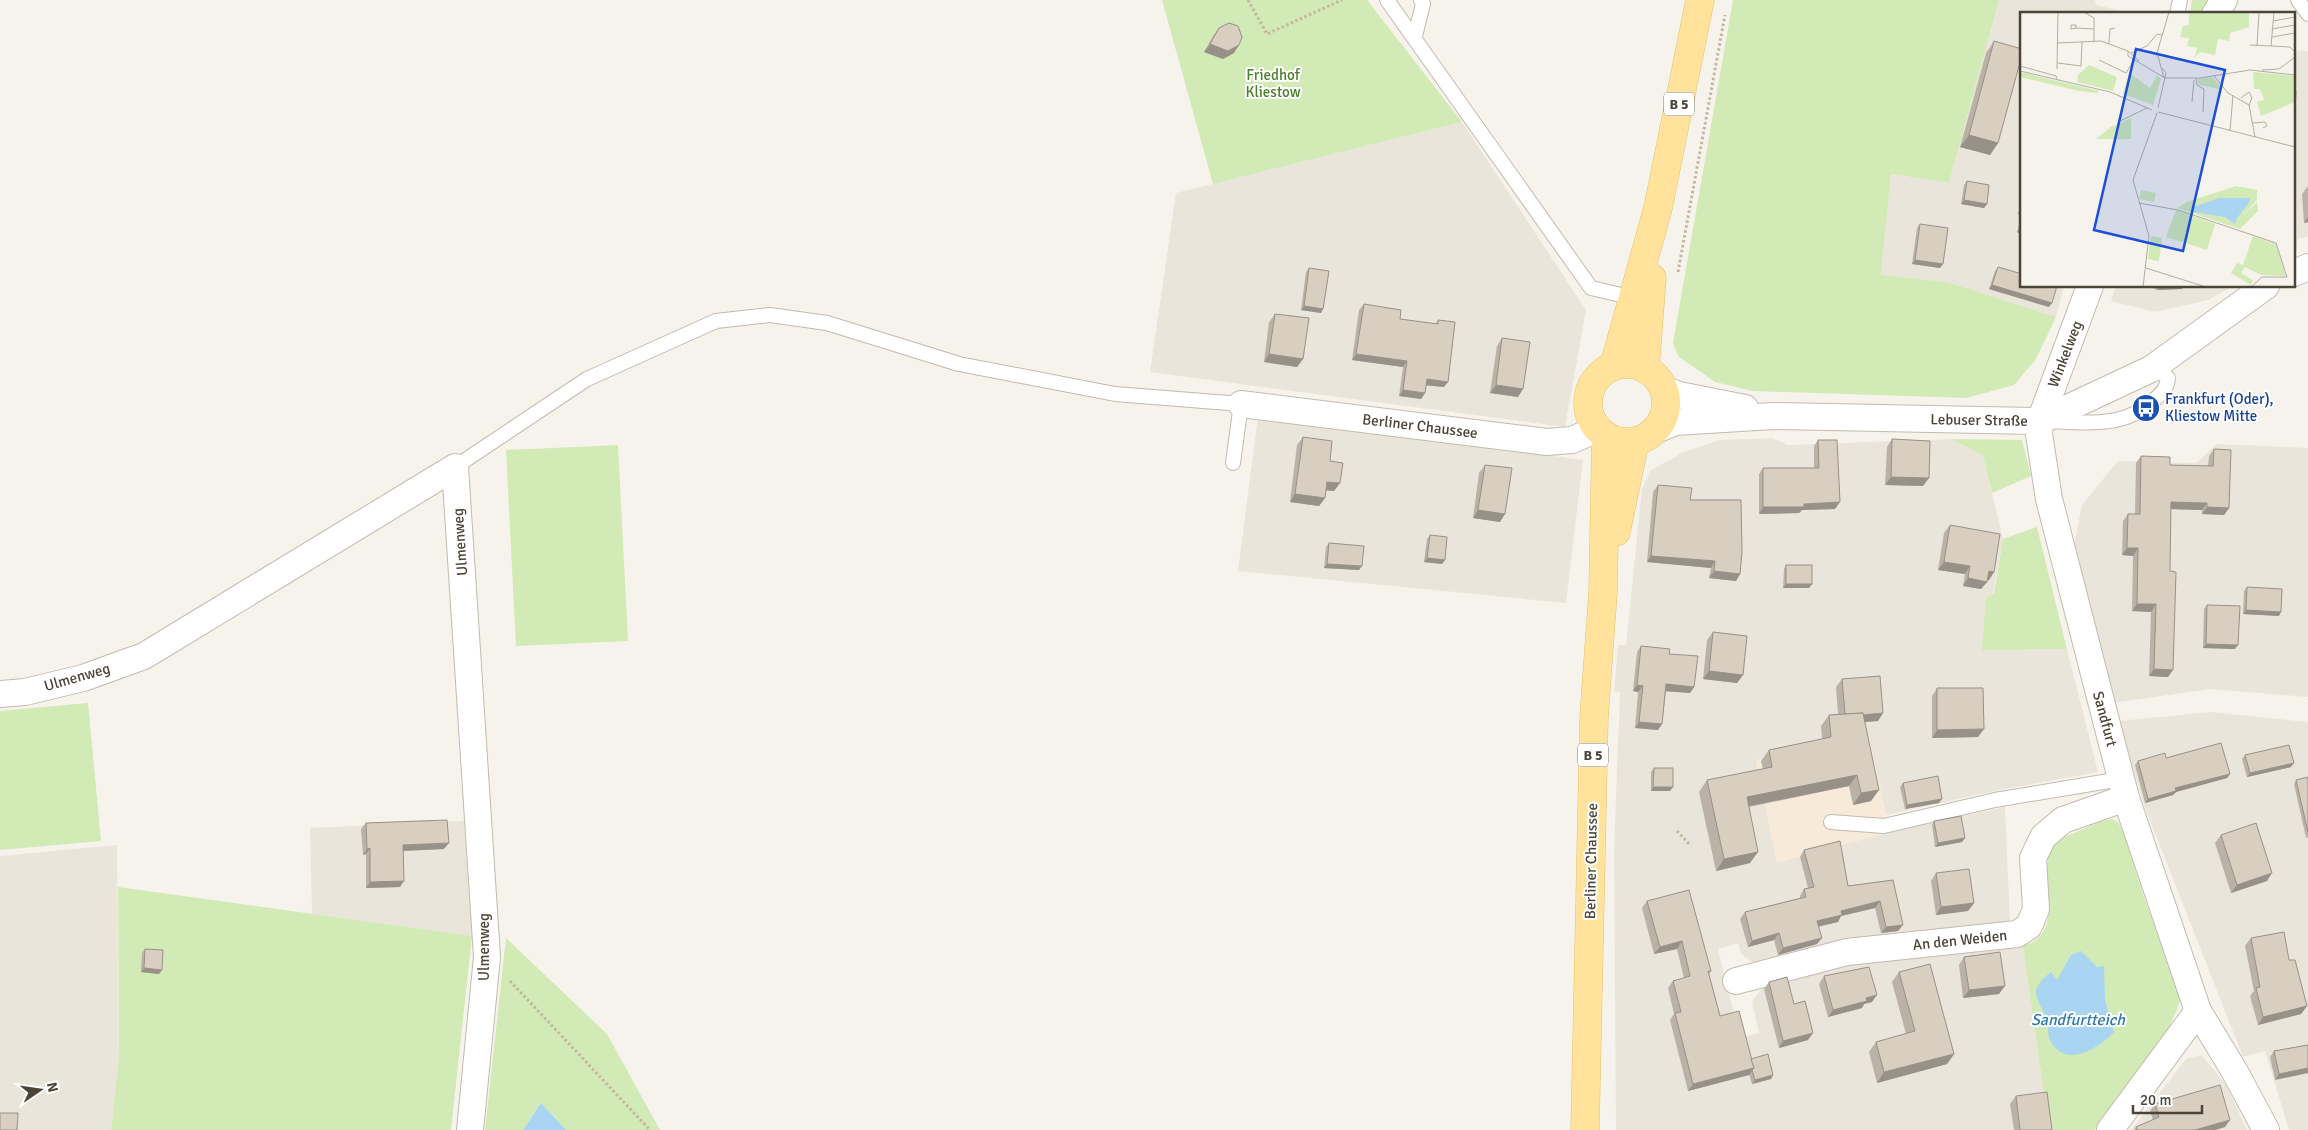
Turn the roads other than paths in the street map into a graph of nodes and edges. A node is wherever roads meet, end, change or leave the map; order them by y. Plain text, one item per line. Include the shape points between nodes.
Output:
1 (1387, 0) edge
2 (1421, 0) edge
3 (1700, 0) edge
4 (2224, 0) edge
5 (2298, 0) edge
6 (2216, 12) edge
7 (2308, 14) edge
8 (1415, 36) junction
9 (1658, 208) junction
10 (2308, 267) edge
11 (2296, 272) edge
12 (2089, 288) edge
13 (2263, 288) edge
14 (1634, 298) junction
15 (1614, 366) junction
16 (1645, 369) junction
17 (1663, 388) junction
18 (1241, 404) junction
19 (1773, 416) junction
20 (2040, 421) junction
21 (1602, 433) junction
22 (1646, 436) junction
23 (1233, 463) dead end
24 (455, 467) junction
25 (1603, 592) junction
26 (0, 694) edge
27 (2124, 788) junction
28 (1831, 822) dead end
29 (1736, 981) dead end
30 (2198, 1011) junction
31 (470, 1130) edge
32 (1585, 1130) edge
33 (2110, 1130) edge
34 (2266, 1130) edge

1 - 8 lane
2 - 8 lane via 1423,4
3 - 9 main road, B 5
4 - 6 street
5 - 7 lane
8 - 14 lane via 1591,288
9 - 14 main road, B 5
9 - 16 main road, B 5
10 - 11 street
12 - 20 street, Winkelweg
13 - 20 street, Lebuser Straße via 2151,369
14 - 15 main road, B 5
15 - 16 main road via 1635,365
15 - 21 main road via 1604,371 1591,388 1588,409
16 - 17 main road
17 - 19 street, Lebuser Straße via 1679,395
17 - 22 main road via 1665,410
18 - 21 street, Berliner Chaussee via 1547,442
18 - 23 lane
18 - 24 lane via 1115,394 958,364 827,323 770,316 716,321 587,379
19 - 20 street, Lebuser Straße
19 - 22 street, Lebuser Straße via 1675,422
20 - 27 street, Sandfurt via 2049,499
21 - 22 main road via 1615,441
21 - 25 main road, Berliner Chaussee / B 5
22 - 25 main road, Berliner Chaussee / B 5
24 - 26 street, Ulmenweg via 144,656 83,678 25,692
24 - 31 street, Ulmenweg via 487,957
25 - 32 main road, Berliner Chaussee / B 5 via 1594,717
27 - 28 lane via 1995,800 1884,826
27 - 29 street, An den Weiden via 2063,820 2043,837 2033,858 2036,909 2029,926 2017,934 1847,952
27 - 30 street, Sandfurt
30 - 33 street
30 - 34 street, Sandfurt

